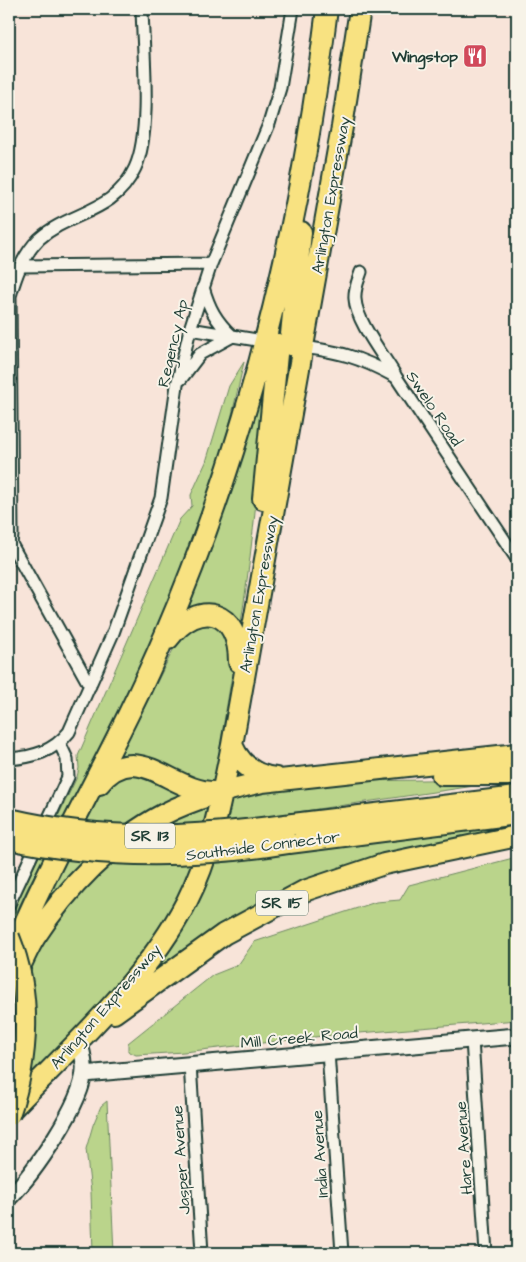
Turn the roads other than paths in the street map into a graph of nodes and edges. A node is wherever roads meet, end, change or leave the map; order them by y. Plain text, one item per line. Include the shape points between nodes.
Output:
1 (142, 9) edge
2 (293, 9) edge
3 (326, 9) edge
4 (360, 9) edge
5 (211, 264) junction
6 (20, 266) junction
7 (362, 272) dead end
8 (203, 287) junction
9 (190, 329) junction
10 (233, 336) junction
11 (284, 344) junction
12 (396, 377) junction
13 (178, 385) junction
14 (10, 545) edge
15 (517, 558) edge
16 (154, 660) junction
17 (90, 686) junction
18 (237, 714) junction
19 (59, 742) junction
20 (232, 745) junction
21 (517, 754) edge
22 (9, 759) edge
23 (349, 774) junction
24 (517, 775) edge
25 (288, 778) junction
26 (223, 791) junction
27 (517, 797) edge
28 (80, 812) junction
29 (517, 814) edge
30 (9, 819) edge
31 (291, 833) junction
32 (517, 836) edge
33 (9, 839) edge
34 (9, 904) edge
35 (9, 937) edge
36 (9, 960) edge
37 (9, 993) edge
38 (517, 1036) edge
39 (79, 1039) junction
40 (472, 1040) junction
41 (328, 1052) junction
42 (190, 1064) junction
43 (84, 1074) junction
44 (9, 1113) edge
45 (9, 1198) edge
46 (202, 1253) edge
47 (342, 1253) edge
48 (486, 1253) edge

1 - 6 street via 144,119 135,168 116,194 40,239
2 - 5 street, Regency Ap via 280,88 269,124
3 - 11 highway
4 - 11 highway, Arlington Expressway via 344,118
5 - 6 street
5 - 8 street, Regency Ap
6 - 14 street via 10,296
7 - 12 street via 355,300 359,315
8 - 9 street, Regency Ap
8 - 10 street via 217,322
9 - 10 street, Swelo Road
9 - 13 street, Regency Ap
10 - 11 street, Swelo Road
10 - 13 street via 200,354
11 - 12 street, Swelo Road via 340,352 370,362
11 - 16 highway, Arlington Expressway
11 - 18 highway, Arlington Expressway via 253,624
12 - 15 street, Swelo Road
13 - 17 street, Regency Ap via 161,498 113,633
14 - 17 street
16 - 18 highway via 186,620 203,614 223,619 233,628 238,642
16 - 28 highway, Arlington Expressway
17 - 19 street, Regency Ap via 73,724
18 - 20 highway, Arlington Expressway
19 - 22 street, Regency Ap via 35,756
19 - 34 street via 67,760 68,777
20 - 25 highway via 240,759 256,773 271,778
20 - 26 highway, Arlington Expressway
21 - 23 highway
23 - 24 highway
23 - 25 highway
25 - 26 highway
26 - 28 highway via 195,789 145,767 127,764 106,776
26 - 37 highway via 163,815 90,870 66,895 34,938
26 - 39 highway, Arlington Expressway via 202,865 178,918 146,963
27 - 31 highway, Southside Connector / SR 113
28 - 36 highway, Arlington Expressway via 36,897
29 - 31 highway, Southside Connector / SR 113
30 - 31 highway, Southside Connector / SR 113, bridge via 118,836
31 - 33 highway, Southside Connector / SR 113, bridge via 230,851 155,855 80,851
32 - 39 highway, SR 115 via 384,864 304,891 224,934
35 - 44 highway, bridge via 21,979 26,1024 22,1067
38 - 40 street, Mill Creek Road
39 - 43 street
39 - 44 highway, Arlington Expressway / SR 115
40 - 41 street, Mill Creek Road
40 - 48 street, Hare Avenue
41 - 42 street, Mill Creek Road
41 - 47 street, India Avenue
42 - 43 street, Mill Creek Road
42 - 46 street, Jasper Avenue
43 - 45 street via 57,1134 37,1165

